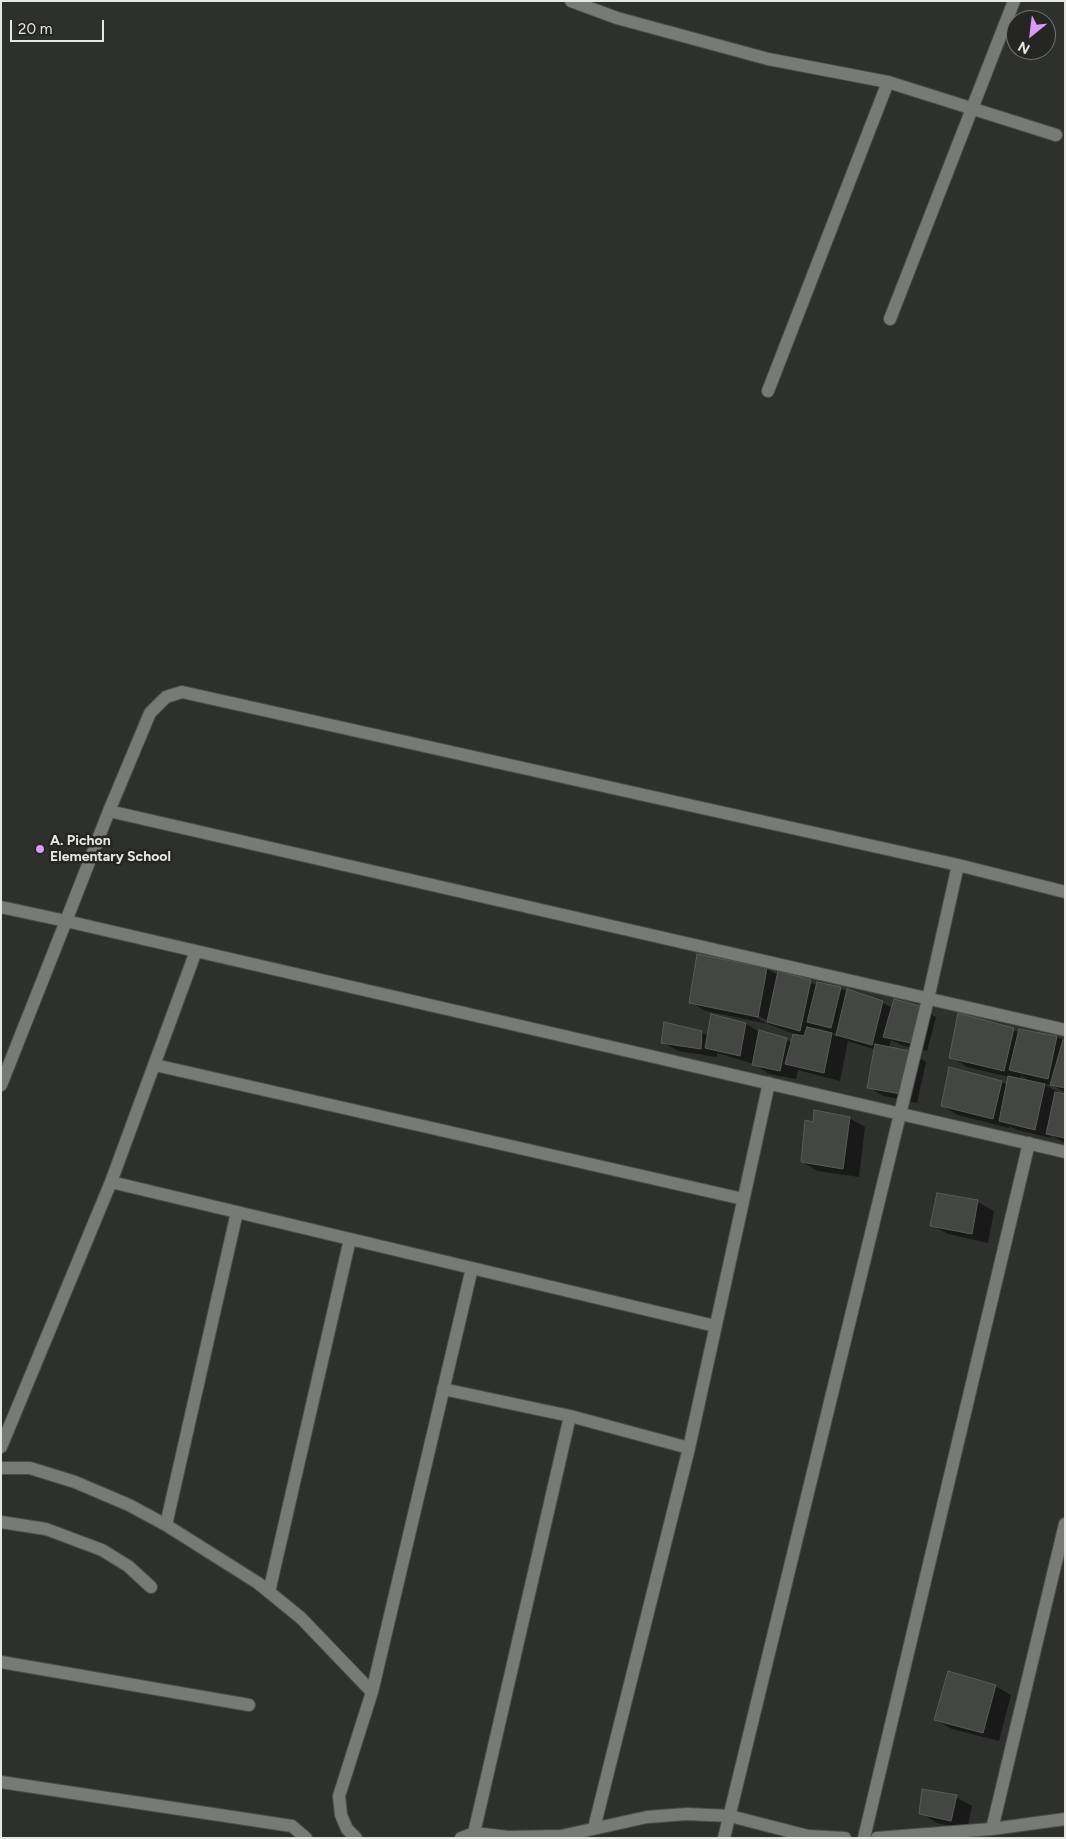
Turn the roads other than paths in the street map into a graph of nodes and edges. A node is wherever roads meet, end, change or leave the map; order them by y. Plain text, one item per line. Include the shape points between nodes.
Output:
1 (571, 1) edge
2 (1014, 1) edge
3 (888, 82) junction
4 (972, 108) junction
5 (1056, 135) dead end
6 (890, 319) dead end
7 (768, 391) dead end
8 (109, 811) junction
9 (958, 865) junction
10 (1065, 892) edge
11 (1, 908) edge
12 (66, 921) junction
13 (196, 951) junction
14 (928, 999) junction
15 (1065, 1030) edge
16 (155, 1065) junction
17 (769, 1083) junction
18 (1, 1085) edge
19 (901, 1114) junction
20 (1029, 1143) junction
21 (1065, 1152) edge
22 (111, 1182) junction
23 (743, 1199) junction
24 (237, 1212) junction
25 (350, 1239) junction
26 (472, 1268) junction
27 (715, 1326) junction
28 (444, 1389) junction
29 (570, 1416) junction
30 (1, 1447) edge
31 (689, 1448) junction
32 (1, 1468) edge
33 (1, 1522) edge
34 (1065, 1524) edge
35 (166, 1525) junction
36 (151, 1587) dead end
37 (268, 1592) junction
38 (1, 1662) edge
39 (372, 1692) junction
40 (249, 1705) dead end
41 (1, 1782) edge
42 (730, 1816) junction
43 (1065, 1819) edge
44 (594, 1828) junction
45 (992, 1828) junction
46 (474, 1833) junction
47 (578, 1835) edge
48 (306, 1838) edge
49 (356, 1838) edge
50 (461, 1838) edge
51 (724, 1838) edge
52 (845, 1838) edge
53 (864, 1838) edge
54 (877, 1838) edge

1 - 3 street via 618,18 768,58
2 - 4 street
3 - 4 street
3 - 7 street
4 - 5 street
4 - 6 street
8 - 9 street via 150,713 166,697 182,692
8 - 12 street
8 - 14 street
9 - 10 street
9 - 14 street
11 - 12 street
12 - 13 street
12 - 18 street
13 - 16 street
13 - 17 street
14 - 15 street
14 - 19 street
16 - 22 street
16 - 23 street
17 - 19 street
17 - 23 street
19 - 20 street
19 - 42 street
20 - 21 street
20 - 53 street
22 - 24 street
22 - 30 street
23 - 27 street
24 - 25 street
24 - 35 street
25 - 26 street
25 - 37 street
26 - 27 street
26 - 28 street
27 - 31 street
28 - 29 street
28 - 39 street
29 - 31 street
29 - 46 street
31 - 44 street
32 - 35 street via 30,1468 75,1482
33 - 36 street via 46,1529 102,1550 128,1566
34 - 45 street
35 - 37 street
37 - 39 street via 301,1618
38 - 40 street
39 - 49 street via 339,1796 347,1829
41 - 48 street via 292,1826
42 - 44 street via 647,1816
42 - 51 street
42 - 52 street via 808,1836
43 - 45 street
44 - 47 street
45 - 54 street
46 - 47 street via 508,1838
46 - 50 street

